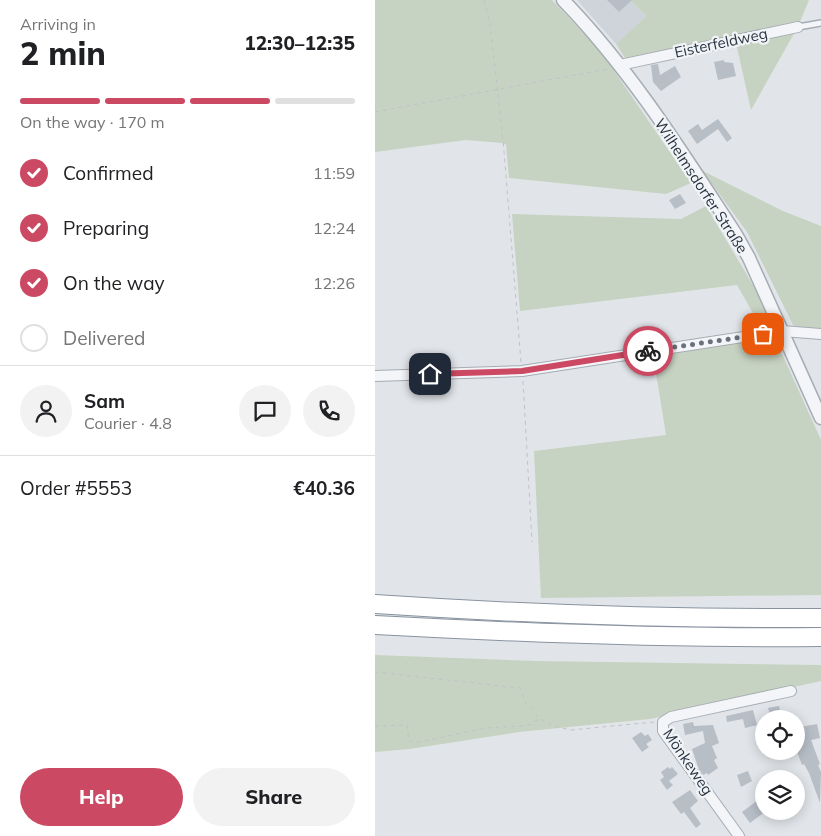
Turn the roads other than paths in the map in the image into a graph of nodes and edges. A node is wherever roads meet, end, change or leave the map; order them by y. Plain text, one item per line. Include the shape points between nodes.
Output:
1 (563, 0) edge
2 (821, 23) edge
3 (798, 27) joint
4 (620, 65) junction
5 (782, 331) junction
6 (821, 334) edge
7 (375, 376) edge
8 (821, 418) edge
9 (375, 604) edge
10 (821, 618) edge
11 (375, 625) edge
12 (821, 636) edge
13 (791, 691) dead end
14 (739, 836) edge

1 - 4 street, Wilhelmsdorfer Straße
2 - 3 lane, Eisterfeldweg
3 - 4 street, Eisterfeldweg
4 - 5 street, Wilhelmsdorfer Straße via 735,233
5 - 6 street
5 - 7 street via 522,371
5 - 8 street, Wilhelmsdorfer Straße
9 - 10 highway via 556,614
11 - 12 highway via 557,635
13 - 14 street, Mönkeweg via 671,717 663,722 663,731

